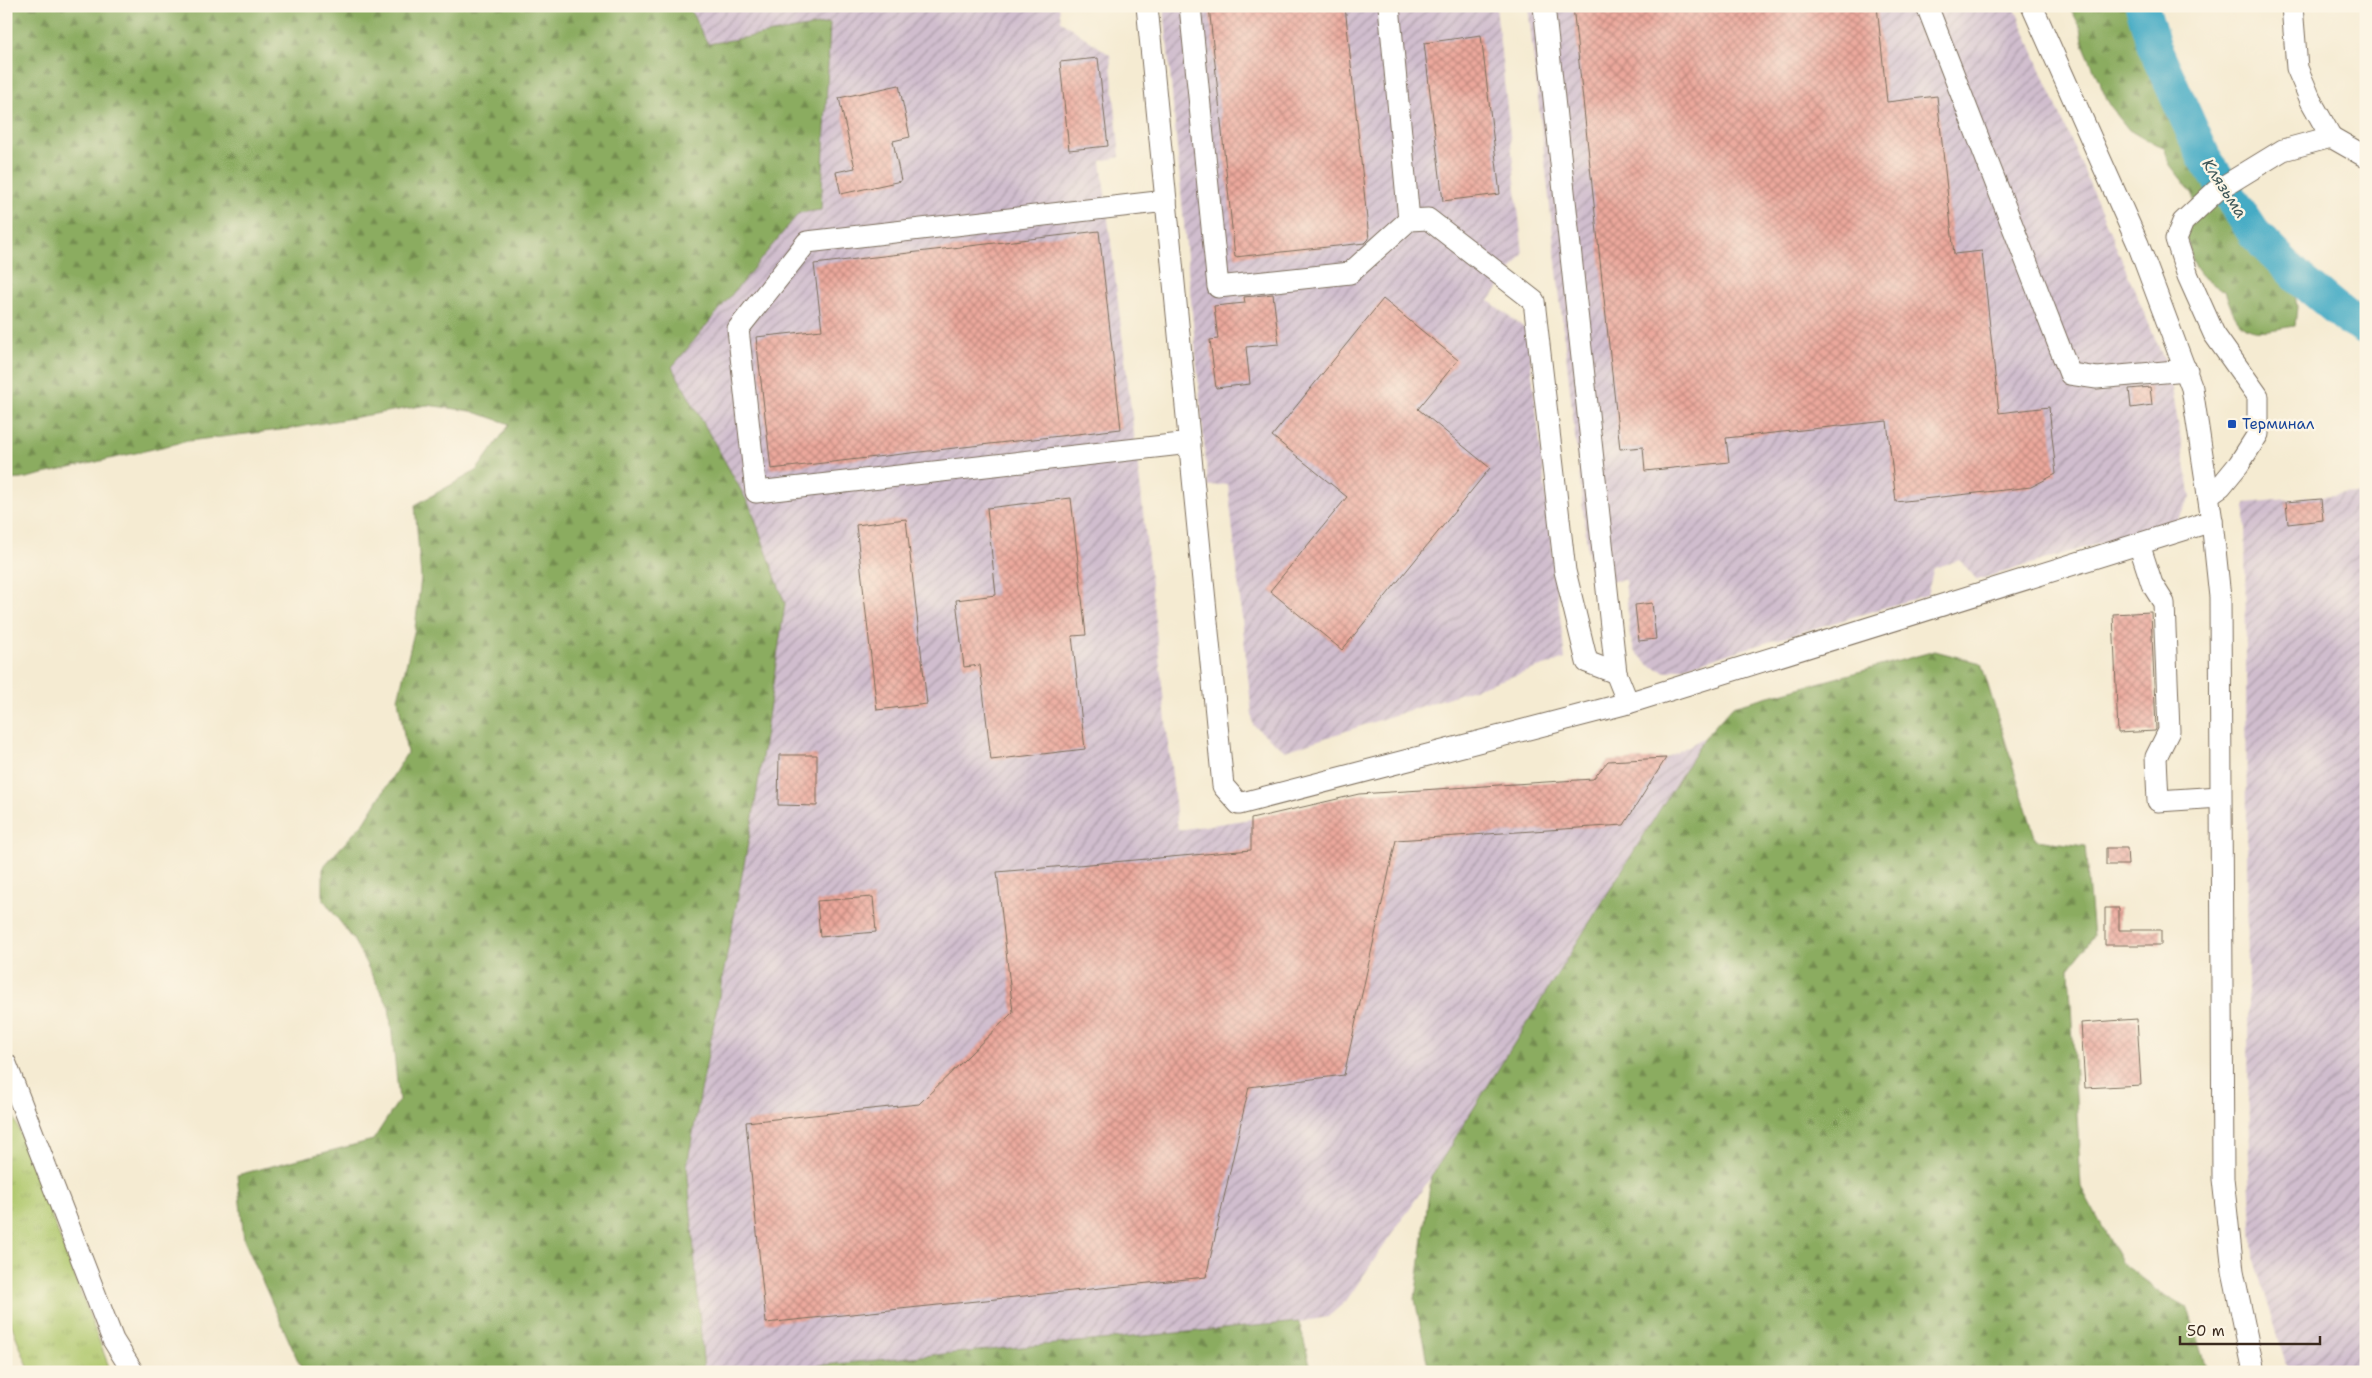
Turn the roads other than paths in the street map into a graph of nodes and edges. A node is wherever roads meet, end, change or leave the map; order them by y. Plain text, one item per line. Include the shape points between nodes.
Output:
1 (1147, 6) edge
2 (1190, 6) edge
3 (1389, 6) edge
4 (1544, 6) edge
5 (1926, 6) edge
6 (2032, 6) edge
7 (2292, 6) edge
8 (2331, 137) junction
9 (2366, 157) edge
10 (1166, 201) junction
11 (1409, 220) junction
12 (2187, 370) junction
13 (1190, 443) junction
14 (2208, 495) junction
15 (2212, 521) junction
16 (2139, 544) junction
17 (1616, 674) junction
18 (1628, 703) junction
19 (2220, 798) junction
20 (6, 1064) edge
21 (133, 1372) edge
22 (2254, 1372) edge

1 - 10 street
2 - 11 street via 1218,287 1350,273
3 - 11 street
4 - 17 street
5 - 12 street via 2070,374 2097,378
6 - 12 street via 2138,244
7 - 8 street via 2297,68
8 - 9 street
8 - 14 street via 2283,150 2216,191 2183,222 2176,239 2188,276 2214,334 2258,396 2258,434 2239,464
10 - 13 street
10 - 13 street via 807,242 738,329 756,492
11 - 17 street via 1428,220 1534,301 1565,571 1587,662
12 - 14 street
13 - 18 street via 1223,786 1239,804
14 - 15 street
15 - 16 street
15 - 19 street via 2220,597
16 - 18 street
16 - 19 street via 2152,584 2164,603 2169,731 2156,757 2158,801
17 - 18 street
19 - 22 street via 2223,1180 2233,1271
20 - 21 street via 112,1340

